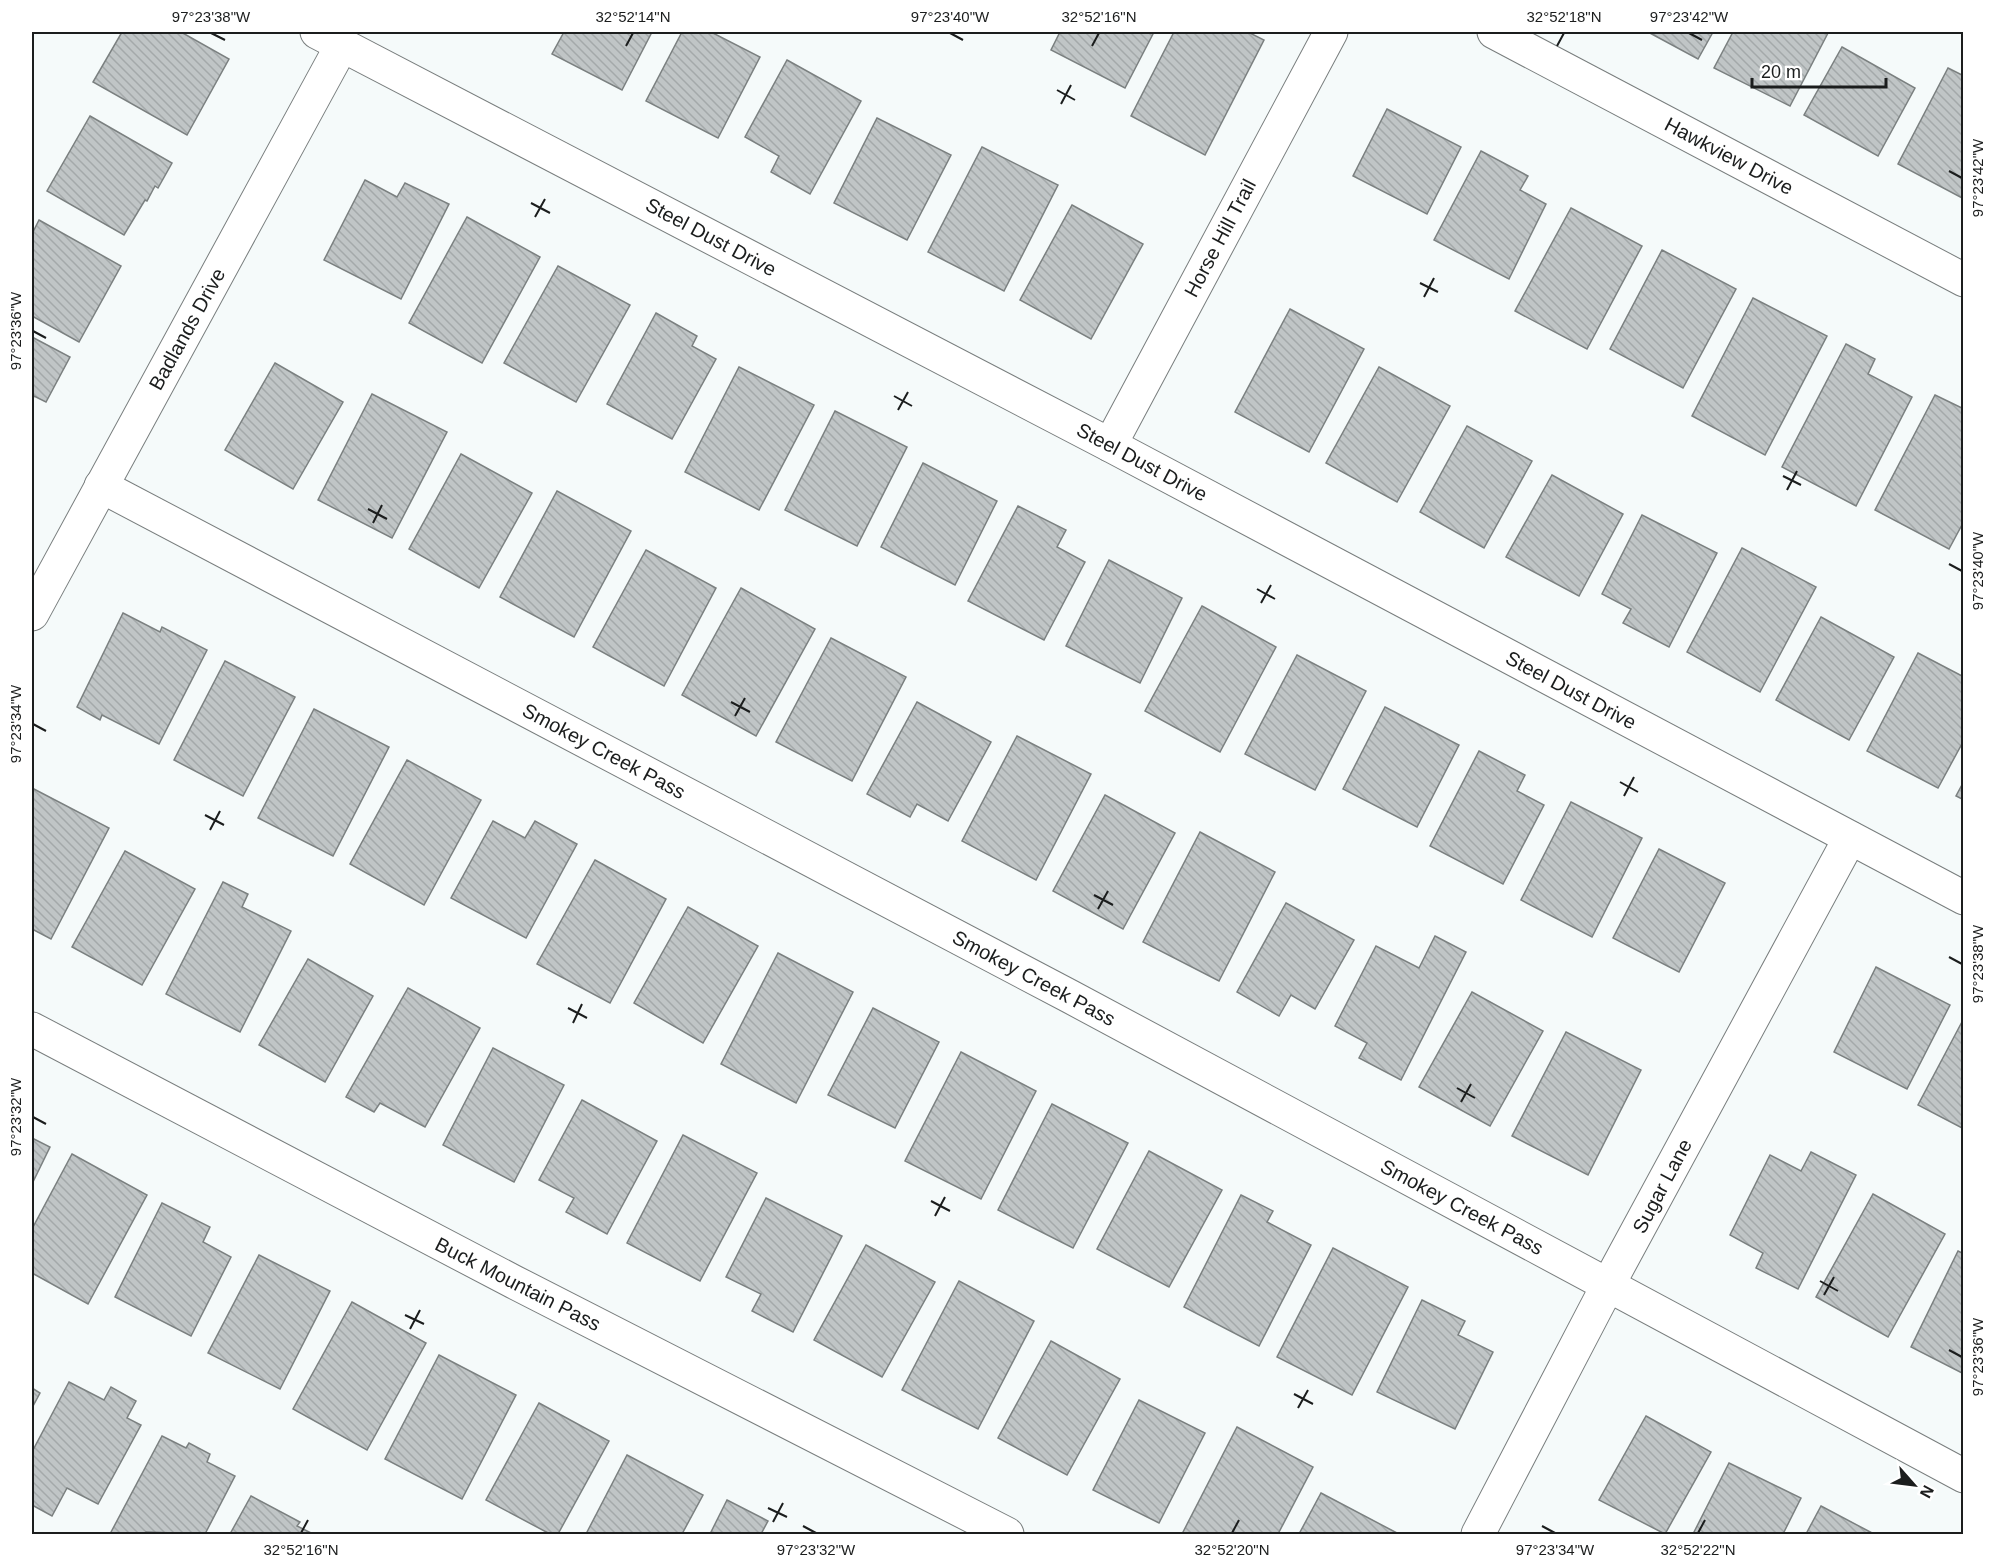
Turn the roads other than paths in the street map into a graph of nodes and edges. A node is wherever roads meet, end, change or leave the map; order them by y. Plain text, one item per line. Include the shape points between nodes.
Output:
1 (1331, 32) edge
2 (1494, 32) edge
3 (329, 38) edge
4 (1964, 280) edge
5 (1110, 445) junction
6 (101, 486) junction
7 (32, 614) edge
8 (1850, 838) junction
9 (1964, 898) edge
10 (32, 1029) edge
11 (1608, 1286) junction
12 (1964, 1476) edge
13 (1007, 1534) edge
14 (1478, 1534) edge

1 - 5 street, Horse Hill Trail
2 - 4 street, Hawkview Drive
3 - 5 street, Steel Dust Drive
3 - 6 street, Badlands Drive
5 - 8 street, Steel Dust Drive
6 - 7 street, Badlands Drive
6 - 11 street, Smokey Creek Pass via 1071,997
8 - 9 street, Steel Dust Drive
8 - 11 street, Sugar Lane
10 - 13 street, Buck Mountain Pass
11 - 12 street, Smokey Creek Pass
11 - 14 street, Sugar Lane

